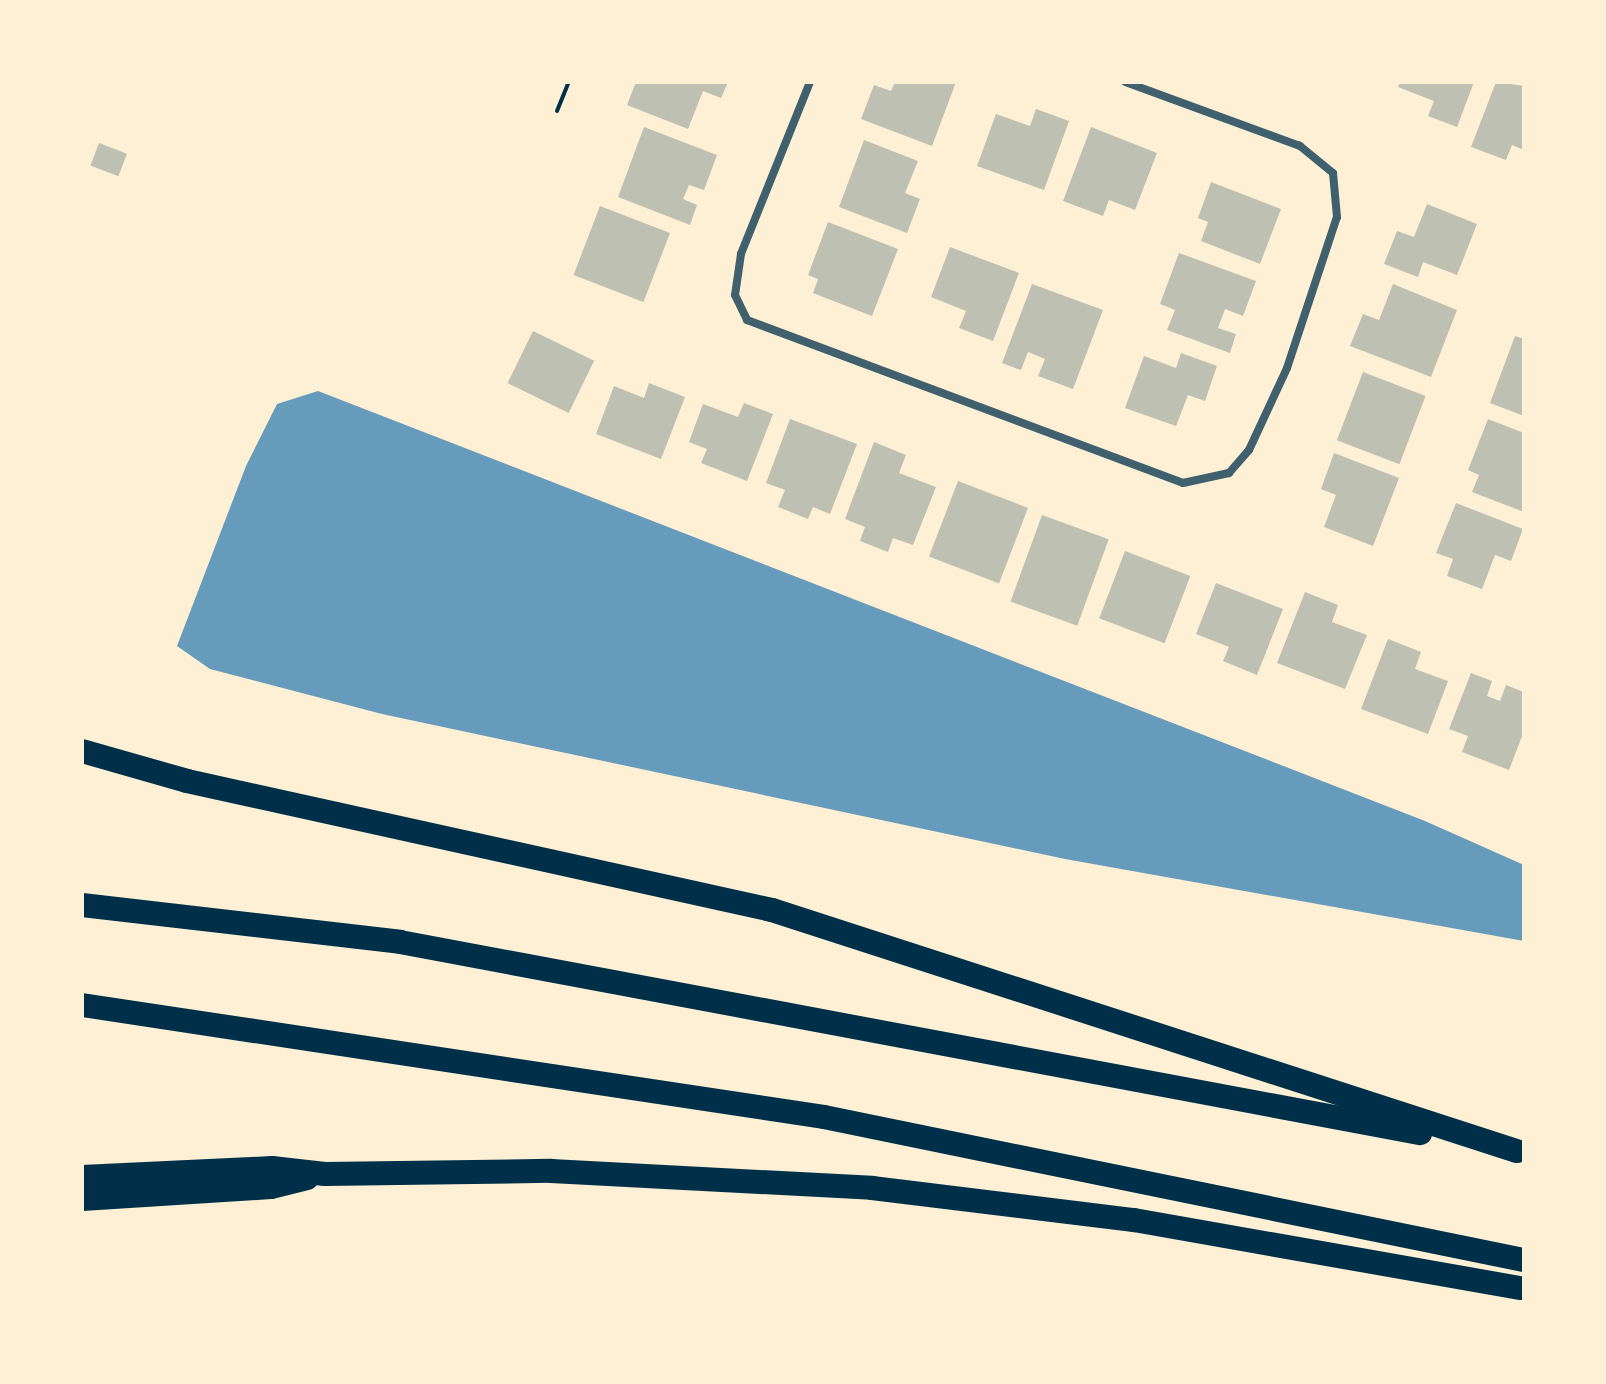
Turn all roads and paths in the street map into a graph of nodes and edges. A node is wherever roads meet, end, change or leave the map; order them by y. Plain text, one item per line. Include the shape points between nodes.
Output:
1 (569, 82) edge
2 (810, 82) edge
3 (1125, 82) edge
4 (557, 111) dead end
5 (82, 751) edge
6 (82, 905) edge
7 (82, 1005) edge
8 (1520, 1152) edge
9 (325, 1174) junction
10 (82, 1177) edge
11 (82, 1199) edge
12 (1524, 1260) edge
13 (1524, 1289) edge

1 - 4 path
2 - 3 street via 741,254 735,295 747,320 1183,483 1229,473 1249,450 1287,368 1337,217 1333,173 1300,146
5 - 8 highway via 187,781 772,910
6 - 8 highway via 400,942
7 - 12 highway via 824,1117
9 - 10 highway via 272,1168
9 - 11 highway via 271,1187
9 - 13 highway via 551,1171 872,1188 1134,1220

